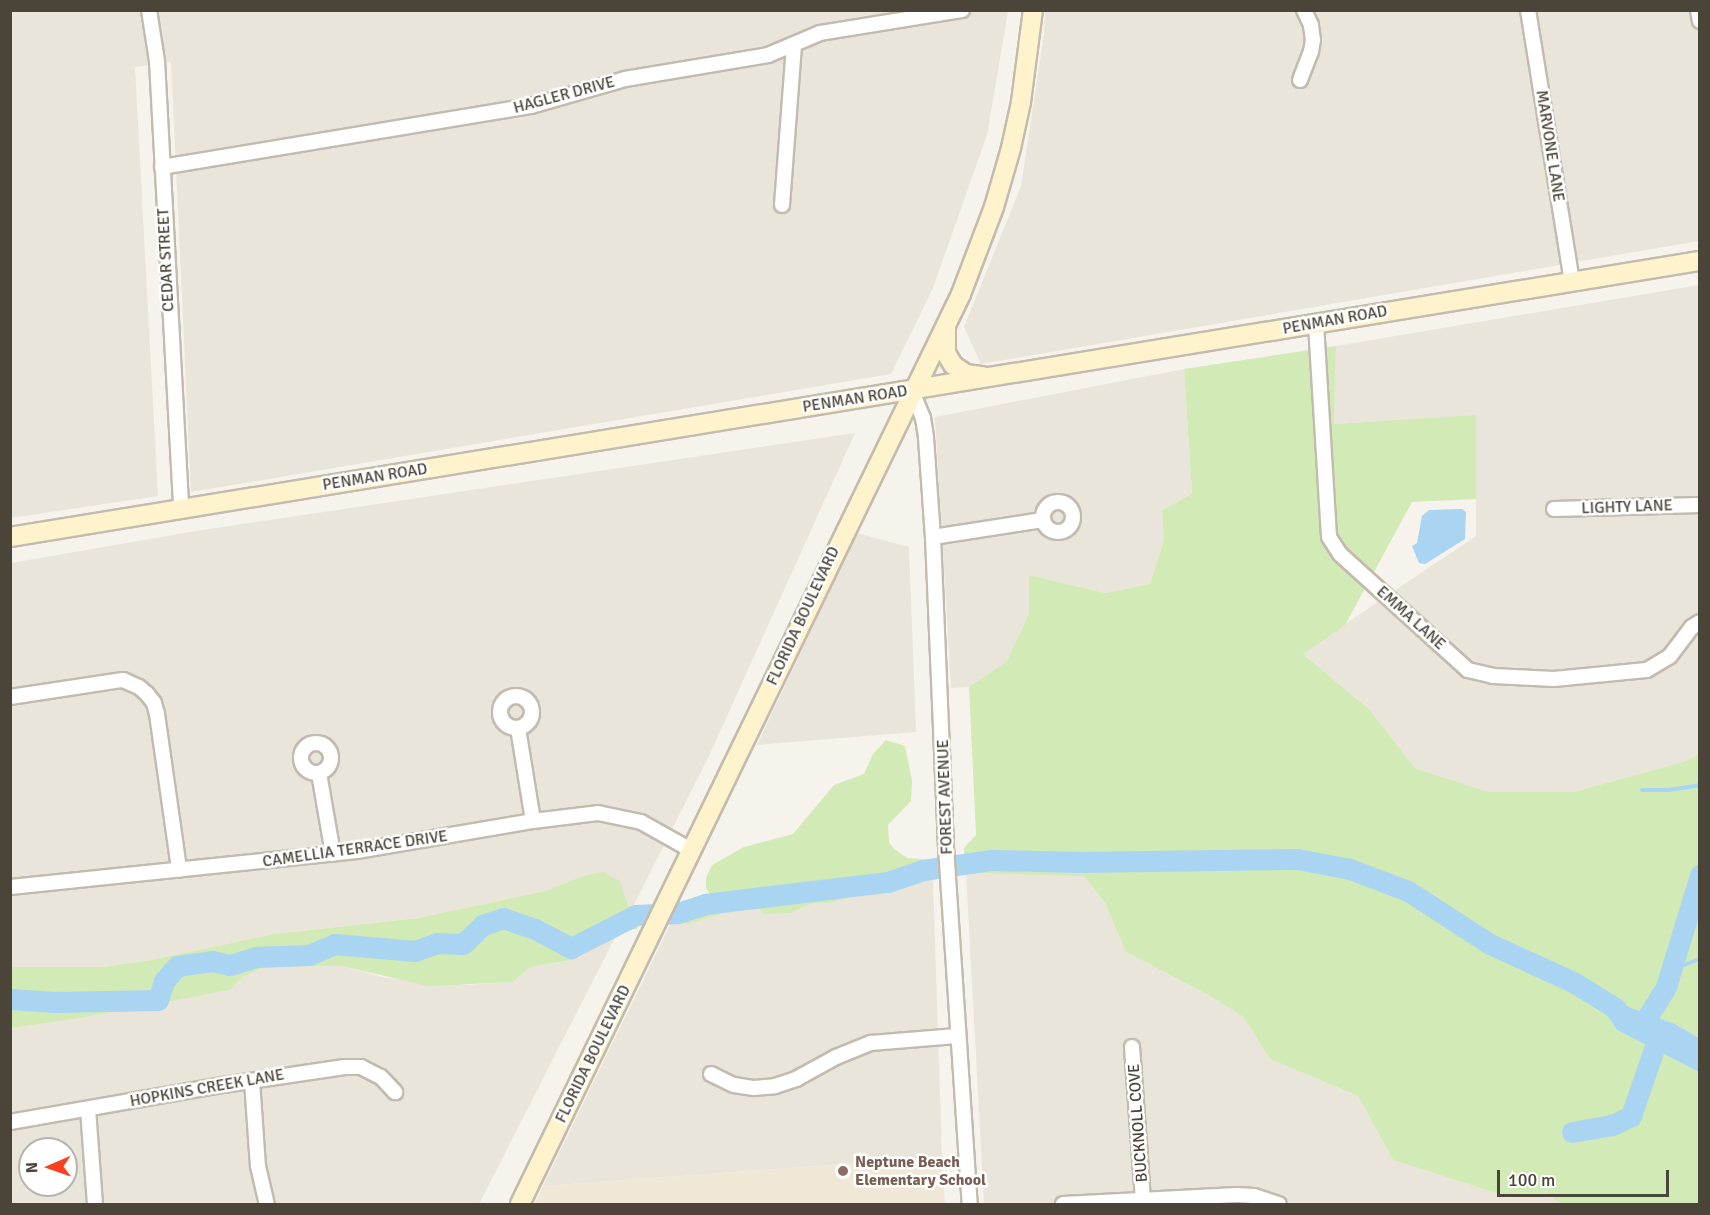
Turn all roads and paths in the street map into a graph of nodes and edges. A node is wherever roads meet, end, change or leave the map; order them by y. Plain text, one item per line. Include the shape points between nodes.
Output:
1 (149, 10) edge
2 (962, 10) edge
3 (1033, 10) edge
4 (1304, 10) edge
5 (1528, 10) edge
6 (1698, 10) edge
7 (1700, 21) edge
8 (794, 45) junction
9 (1300, 80) dead end
10 (162, 168) junction
11 (782, 205) dead end
12 (1700, 261) edge
13 (1572, 282) junction
14 (946, 324) junction
15 (1316, 324) junction
16 (997, 377) junction
17 (912, 391) junction
18 (1700, 505) edge
19 (1554, 509) dead end
20 (181, 510) junction
21 (1043, 520) dead end
22 (10, 537) edge
23 (933, 537) junction
24 (1700, 622) edge
25 (10, 697) edge
26 (519, 728) dead end
27 (319, 773) dead end
28 (533, 821) junction
29 (691, 850) junction
30 (333, 854) junction
31 (179, 869) junction
32 (10, 887) edge
33 (957, 1036) junction
34 (1132, 1047) dead end
35 (711, 1074) dead end
36 (252, 1081) junction
37 (394, 1092) dead end
38 (88, 1109) junction
39 (10, 1122) edge
40 (1143, 1200) junction
41 (95, 1204) edge
42 (267, 1204) edge
43 (520, 1204) edge
44 (970, 1204) edge
45 (1063, 1204) edge
46 (1279, 1204) edge

1 - 10 street, CEDAR STREET via 157,61
2 - 8 street, HAGLER DRIVE via 820,33
3 - 14 street, FLORIDA BOULEVARD via 1011,148 980,247
4 - 9 street via 1313,40
5 - 13 street, MARVONE LANE
6 - 7 street
8 - 10 street, HAGLER DRIVE via 768,56 605,84 531,106
8 - 11 street
10 - 20 street, CEDAR STREET
12 - 13 street, PENMAN ROAD
13 - 15 street, PENMAN ROAD
14 - 16 street via 946,353 953,365 966,374
14 - 17 street, FLORIDA BOULEVARD
15 - 16 street, PENMAN ROAD
15 - 24 street, EMMA LANE via 1329,537 1340,554 1468,670 1493,676 1554,679 1647,670 1670,656
16 - 17 street, PENMAN ROAD
17 - 20 street, PENMAN ROAD
17 - 23 street, FOREST AVENUE via 926,438
17 - 29 street, FLORIDA BOULEVARD
18 - 19 street, LIGHTY LANE
20 - 22 street, PENMAN ROAD
21 - 23 street
23 - 33 street, FOREST AVENUE
25 - 31 street via 114,681 129,681 139,687 154,703
26 - 28 street
27 - 30 street
28 - 29 street, CAMELLIA TERRACE DRIVE via 610,814 641,822
28 - 30 street, CAMELLIA TERRACE DRIVE
29 - 43 street, FLORIDA BOULEVARD
30 - 31 street, CAMELLIA TERRACE DRIVE
31 - 32 street, CAMELLIA TERRACE DRIVE
33 - 35 street via 871,1043 775,1086 734,1085
33 - 44 street, FOREST AVENUE
34 - 40 street, BUCKNOLL COVE
36 - 37 street, HOPKINS CREEK LANE via 361,1067 381,1077
36 - 38 street, HOPKINS CREEK LANE
36 - 42 street via 258,1166
38 - 39 street, HOPKINS CREEK LANE
38 - 41 street
40 - 45 street
40 - 46 street via 1254,1196

